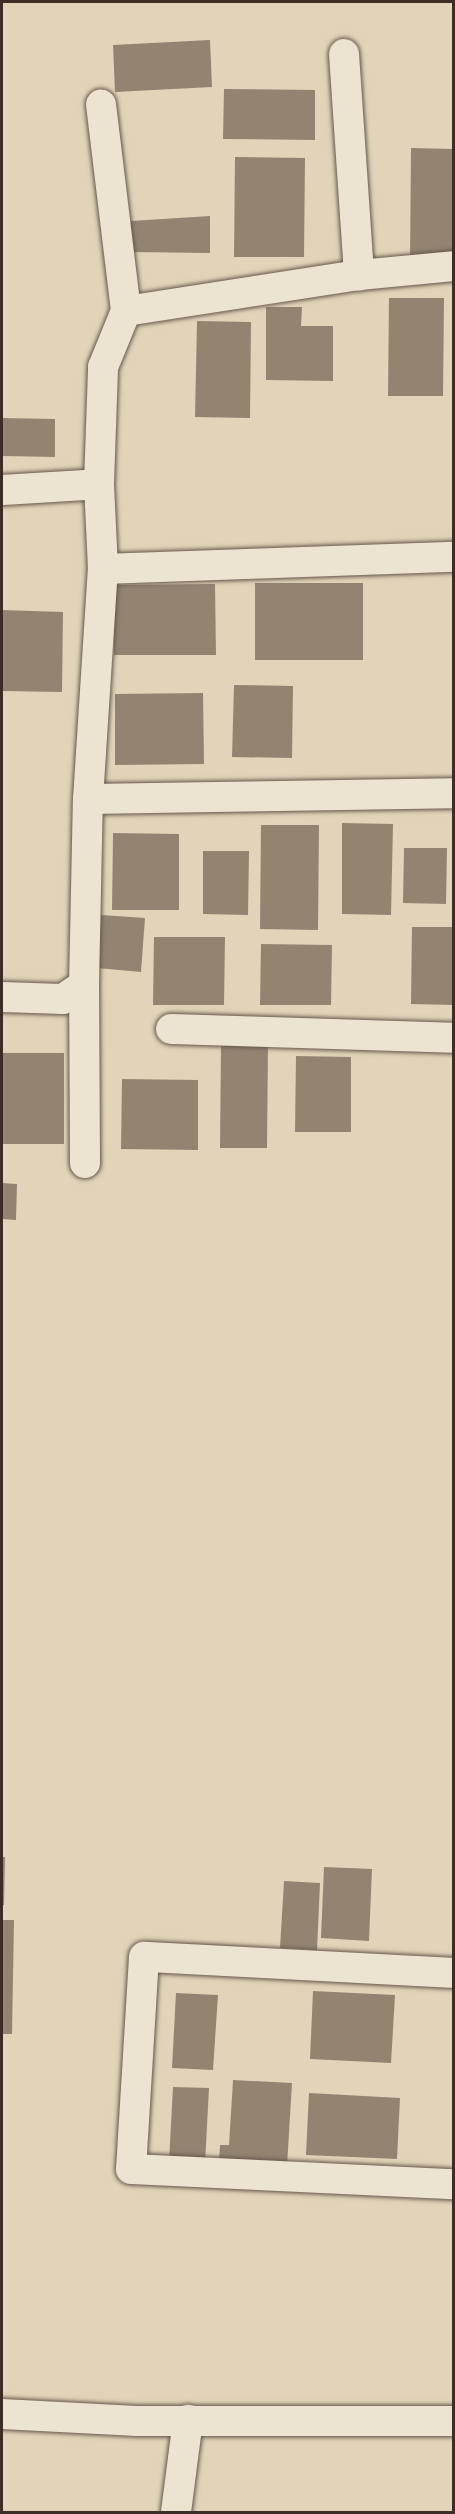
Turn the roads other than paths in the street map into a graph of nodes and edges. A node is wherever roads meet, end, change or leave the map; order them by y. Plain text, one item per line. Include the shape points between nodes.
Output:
1 (344, 54) dead end
2 (101, 105) dead end
3 (453, 266) edge
4 (359, 275) junction
5 (126, 311) junction
6 (99, 484) junction
7 (2, 490) edge
8 (453, 557) edge
9 (103, 569) junction
10 (453, 793) edge
11 (88, 799) junction
12 (84, 985) junction
13 (2, 997) edge
14 (171, 1029) dead end
15 (453, 1038) edge
16 (85, 1163) dead end
17 (453, 1973) edge
18 (453, 2184) edge
19 (2, 2414) edge
20 (188, 2420) junction
21 (453, 2421) edge
22 (176, 2512) edge

1 - 4 street
2 - 5 street
3 - 4 street
4 - 5 street
5 - 6 street via 103,367
6 - 7 street
6 - 9 street
8 - 9 street
9 - 11 street
10 - 11 street
11 - 12 street
12 - 13 street via 63,999
12 - 16 street
14 - 15 street
17 - 18 street via 144,1957 131,2169
19 - 20 street
20 - 21 street
20 - 22 street

